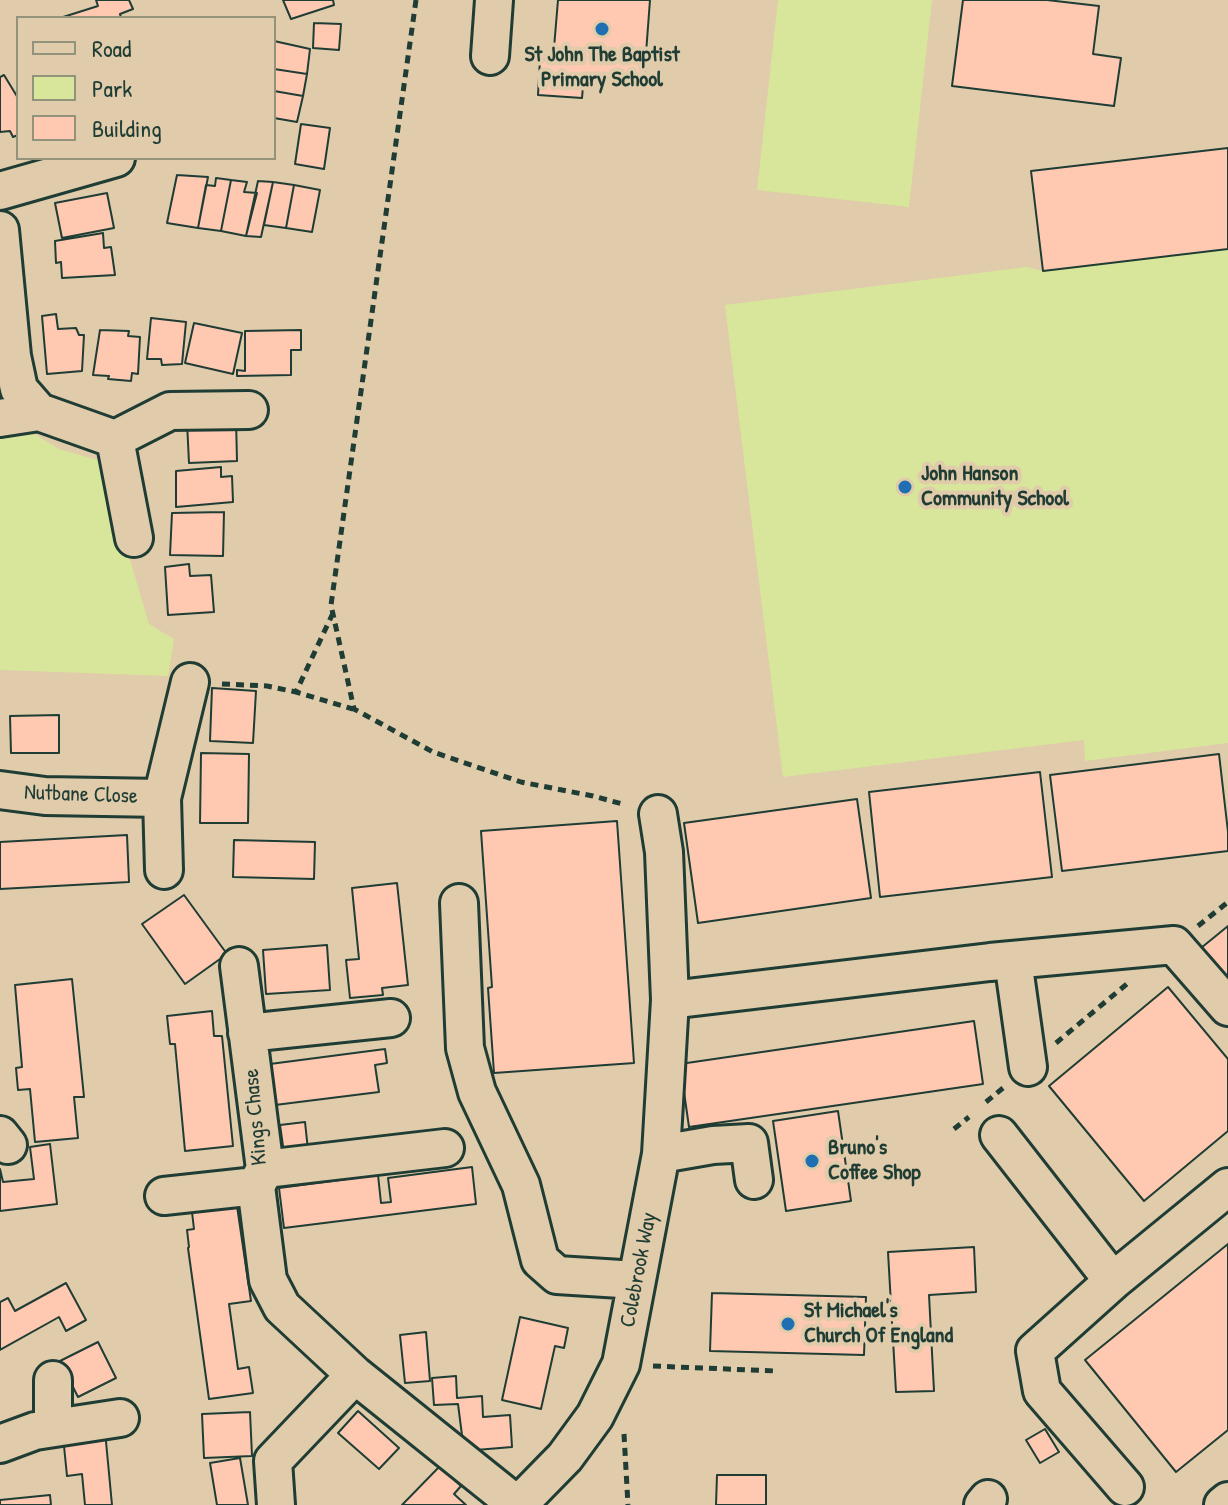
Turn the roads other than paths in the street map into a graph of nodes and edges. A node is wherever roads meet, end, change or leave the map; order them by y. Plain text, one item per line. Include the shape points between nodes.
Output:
1 (494, 0) edge
2 (490, 56) dead end
3 (109, 160) edge
4 (0, 191) edge
5 (0, 230) edge
6 (249, 410) dead end
7 (39, 412) junction
8 (0, 418) edge
9 (115, 439) junction
10 (134, 538) dead end
11 (190, 682) road end
12 (0, 790) edge
13 (162, 798) junction
14 (658, 814) road end
15 (164, 870) dead end
16 (459, 903) dead end
17 (1013, 960) junction
18 (239, 966) dead end
19 (670, 1000) junction
20 (1228, 1007) edge
21 (391, 1018) dead end
22 (247, 1033) junction
23 (1028, 1067) road end
24 (999, 1135) dead end
25 (445, 1148) dead end
26 (661, 1154) junction
27 (260, 1177) junction
28 (754, 1180) dead end
29 (1228, 1187) edge
30 (164, 1196) dead end
31 (637, 1280) junction
32 (1113, 1281) junction
33 (355, 1375) junction
34 (53, 1380) dead end
35 (120, 1418) dead end
36 (53, 1428) junction
37 (0, 1444) edge
38 (1125, 1487) dead end
39 (1228, 1501) edge
40 (276, 1505) edge
41 (518, 1505) edge
42 (1223, 1505) edge

1 - 2 street
3 - 4 street
5 - 7 street via 19,389
6 - 9 street via 170,411
7 - 8 street
7 - 9 street
9 - 10 street
11 - 13 street, Nutbane Close
12 - 13 street, Nutbane Close
13 - 15 street, Nutbane Close
14 - 19 street, Colebrook Way
16 - 31 street via 465,1048 477,1092 521,1185 540,1260 557,1275
17 - 19 street
17 - 20 street via 1174,945
17 - 23 street
18 - 22 street, Kings Chase
19 - 26 street, Colebrook Way
21 - 22 street
22 - 27 street, Kings Chase
24 - 32 street
25 - 27 street
26 - 28 street via 749,1143
26 - 31 street, Colebrook Way
27 - 30 street
27 - 33 street, Kings Chase via 268,1280 282,1307
29 - 32 street
31 - 41 street, Colebrook Way via 621,1364 595,1416 565,1457
32 - 38 street via 1035,1351 1042,1391
33 - 40 street via 273,1461
33 - 41 street, Kings Chase
34 - 36 street
35 - 36 street
36 - 37 street
39 - 42 street

